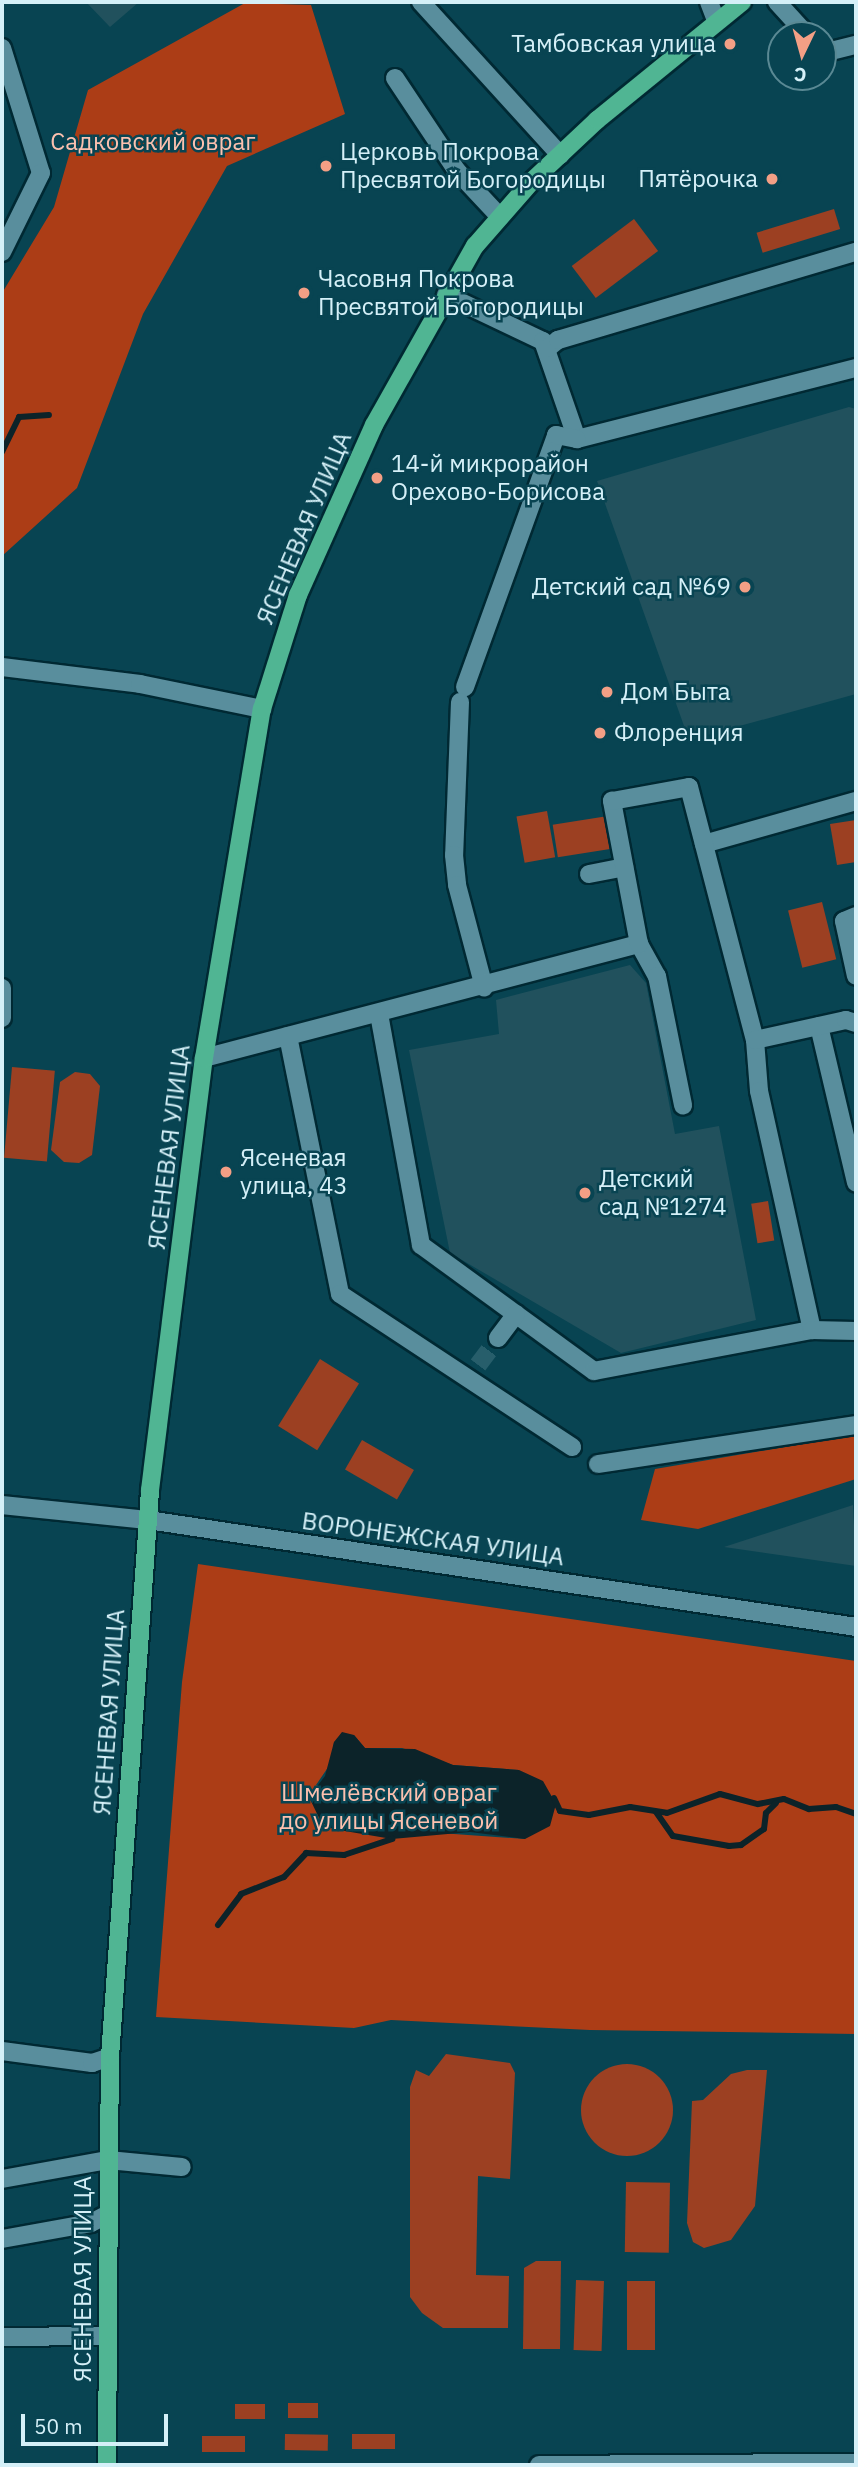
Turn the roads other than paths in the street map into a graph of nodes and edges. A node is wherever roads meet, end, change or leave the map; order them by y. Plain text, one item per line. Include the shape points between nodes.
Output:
1 (421, 2) edge
2 (709, 2) edge
3 (742, 2) edge
4 (776, 2) edge
5 (716, 20) junction
6 (794, 21) edge
7 (856, 45) edge
8 (2, 48) edge
9 (837, 49) edge
10 (395, 78) dead end
11 (560, 155) junction
12 (500, 217) junction
13 (2, 252) edge
14 (856, 252) edge
15 (446, 295) junction
16 (548, 348) junction
17 (856, 368) edge
18 (577, 439) junction
19 (2, 667) edge
20 (262, 709) junction
21 (856, 802) edge
22 (704, 844) junction
23 (625, 867) junction
24 (589, 874) dead end
25 (856, 916) edge
26 (639, 944) junction
27 (856, 976) edge
28 (484, 987) junction
29 (2, 988) edge
30 (379, 1014) junction
31 (2, 1018) edge
32 (856, 1023) edge
33 (819, 1026) junction
34 (288, 1037) junction
35 (755, 1040) junction
36 (204, 1058) junction
37 (683, 1105) dead end
38 (856, 1183) edge
39 (516, 1314) junction
40 (812, 1330) junction
41 (856, 1331) edge
42 (498, 1338) tunnel mouth
43 (856, 1425) edge
44 (572, 1447) dead end
45 (598, 1464) dead end
46 (2, 1505) edge
47 (148, 1520) junction
48 (856, 1627) edge
49 (2, 2051) edge
50 (110, 2057) junction
51 (108, 2160) junction
52 (182, 2167) dead end
53 (2, 2179) edge
54 (108, 2214) junction
55 (2, 2239) edge
56 (106, 2336) junction
57 (2, 2337) edge
58 (856, 2463) edge
59 (107, 2465) edge
60 (539, 2465) edge

1 - 11 street
2 - 5 street
3 - 5 main road, ЯСЕНЕВАЯ УЛИЦА
4 - 6 street
5 - 11 main road, ЯСЕНЕВАЯ УЛИЦА
7 - 9 street
8 - 13 street via 41,173
10 - 12 street via 457,171
11 - 12 main road, ЯСЕНЕВАЯ УЛИЦА
12 - 15 main road, ЯСЕНЕВАЯ УЛИЦА via 475,246
14 - 16 street via 558,340
15 - 16 street via 529,333
15 - 20 main road, ЯСЕНЕВАЯ УЛИЦА via 374,425 298,595
16 - 18 street
17 - 18 street
18 - 28 street via 555,435 463,694 454,855 457,885
19 - 20 street via 140,684
20 - 36 main road, ЯСЕНЕВАЯ УЛИЦА
21 - 22 street
22 - 23 street via 689,787 612,801
22 - 35 street
23 - 24 street
23 - 26 street
25 - 27 street via 844,921
26 - 28 street
26 - 37 street via 657,976
28 - 30 street
29 - 31 street
30 - 34 street
30 - 39 street via 421,1245
32 - 33 street
33 - 35 street
33 - 38 street
34 - 36 street
34 - 44 street via 340,1294 473,1371
35 - 40 street via 759,1091
36 - 47 main road, ЯСЕНЕВАЯ УЛИЦА
39 - 40 street via 594,1371
39 - 42 street
40 - 41 street
43 - 45 street
46 - 47 street, ВОРОНЕЖСКАЯ УЛИЦА
47 - 48 street, ВОРОНЕЖСКАЯ УЛИЦА
47 - 50 main road, ЯСЕНЕВАЯ УЛИЦА
49 - 50 street via 92,2063
50 - 51 main road, ЯСЕНЕВАЯ УЛИЦА
51 - 52 street
51 - 53 street
51 - 54 main road, ЯСЕНЕВАЯ УЛИЦА
54 - 55 street via 91,2223
54 - 56 main road, ЯСЕНЕВАЯ УЛИЦА
56 - 57 street
56 - 59 main road, ЯСЕНЕВАЯ УЛИЦА
58 - 60 street

